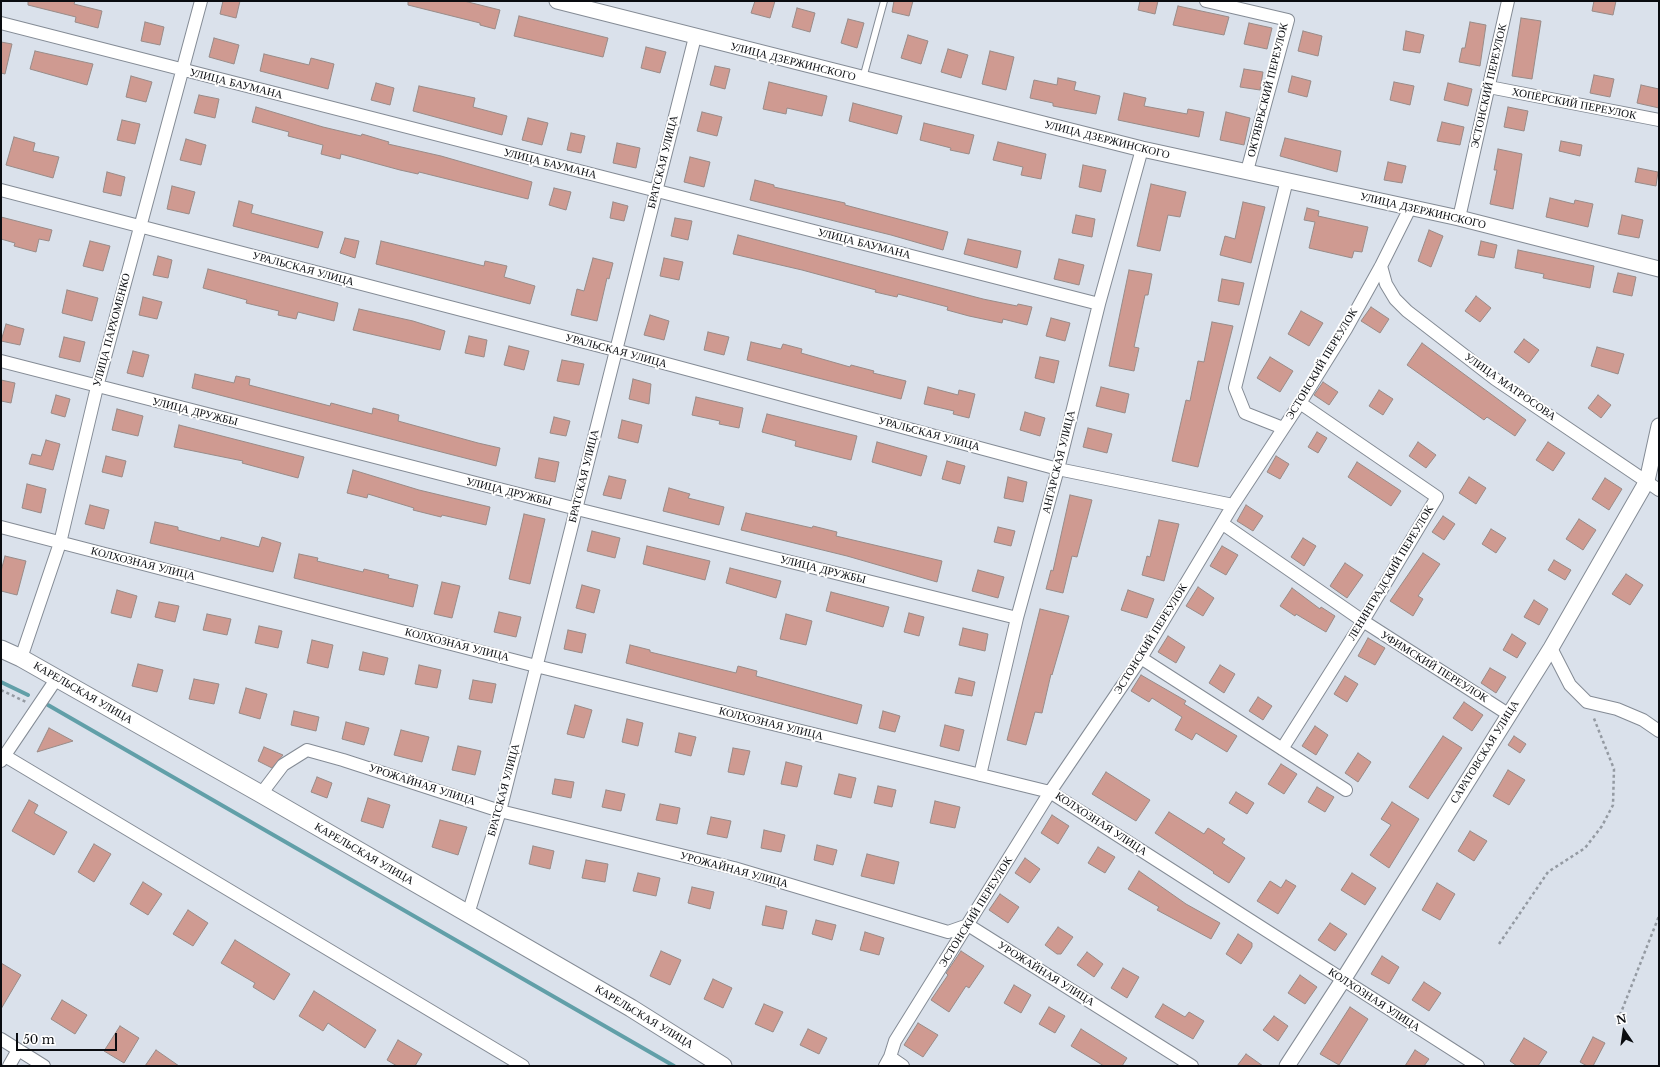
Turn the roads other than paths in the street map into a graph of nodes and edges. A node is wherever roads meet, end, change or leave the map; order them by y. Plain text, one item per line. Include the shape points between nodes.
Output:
1 (201, 1) edge
2 (557, 1) edge
3 (884, 1) edge
4 (1206, 1) edge
5 (1508, 1) edge
6 (1, 23) edge
7 (695, 37) junction
8 (183, 70) junction
9 (863, 79) junction
10 (1489, 87) junction
11 (1659, 120) edge
12 (1142, 149) junction
13 (1247, 171) junction
14 (1287, 180) junction
15 (1, 190) edge
16 (656, 192) junction
17 (1410, 208) junction
18 (1459, 218) junction
19 (140, 226) junction
20 (1381, 266) junction
21 (1659, 269) edge
22 (1099, 304) junction
23 (615, 350) junction
24 (1, 361) edge
25 (97, 387) junction
26 (1300, 403) junction
27 (1659, 426) edge
28 (1283, 428) junction
29 (1058, 469) junction
30 (1653, 486) edge
31 (1233, 505) junction
32 (577, 509) junction
33 (1223, 524) junction
34 (1, 527) edge
35 (60, 543) junction
36 (1017, 618) junction
37 (1363, 621) junction
38 (1551, 648) junction
39 (1, 649) edge
40 (21, 658) junction
41 (1141, 658) junction
42 (536, 666) junction
43 (57, 678) junction
44 (1508, 714) junction
45 (1659, 731) edge
46 (1282, 749) junction
47 (3, 758) edge
48 (980, 775) junction
49 (1346, 790) dead end
50 (1050, 792) junction
51 (261, 794) junction
52 (500, 811) junction
53 (468, 914) junction
54 (968, 925) junction
55 (1343, 980) junction
56 (1, 1039) edge
57 (18, 1050) junction
58 (888, 1062) edge
59 (9, 1066) edge
60 (44, 1066) edge
61 (523, 1066) edge
62 (723, 1066) edge
63 (904, 1066) edge
64 (1192, 1066) edge
65 (1286, 1066) edge
66 (1478, 1066) edge

1 - 8 street, УЛИЦА ПАРХОМЕНКО
2 - 7 street, УЛИЦА ДЗЕРЖИНСКОГО
3 - 9 lane
4 - 13 street, ОКТЯБРЬСКИЙ ПЕРЕУЛОК via 1288,20
5 - 10 street, ЭСТОНСКИЙ ПЕРЕУЛОК
6 - 8 street, УЛИЦА БАУМАНА
7 - 9 street, УЛИЦА ДЗЕРЖИНСКОГО
7 - 16 street, БРАТСКАЯ УЛИЦА
8 - 16 street, УЛИЦА БАУМАНА
8 - 19 street, УЛИЦА ПАРХОМЕНКО
9 - 12 street, УЛИЦА ДЗЕРЖИНСКОГО
10 - 11 street, ХОПЁРСКИЙ ПЕРЕУЛОК
10 - 18 street, ЭСТОНСКИЙ ПЕРЕУЛОК
12 - 13 street, УЛИЦА ДЗЕРЖИНСКОГО
12 - 22 street, АНГАРСКАЯ УЛИЦА
13 - 14 street, УЛИЦА ДЗЕРЖИНСКОГО
14 - 17 street, УЛИЦА ДЗЕРЖИНСКОГО
14 - 28 street via 1235,388 1246,412
15 - 19 street, УРАЛЬСКАЯ УЛИЦА
16 - 22 street, УЛИЦА БАУМАНА
16 - 23 street, БРАТСКАЯ УЛИЦА
17 - 18 street, УЛИЦА ДЗЕРЖИНСКОГО
17 - 20 street, ЭСТОНСКИЙ ПЕРЕУЛОК
18 - 21 street, УЛИЦА ДЗЕРЖИНСКОГО
19 - 23 street, УРАЛЬСКАЯ УЛИЦА
19 - 25 street, УЛИЦА ПАРХОМЕНКО
20 - 26 street, ЭСТОНСКИЙ ПЕРЕУЛОК
20 - 30 street, УЛИЦА МАТРОСОВА via 1386,284 1395,299 1407,311 1495,379
22 - 29 street, АНГАРСКАЯ УЛИЦА
23 - 29 street, УРАЛЬСКАЯ УЛИЦА
23 - 32 street, БРАТСКАЯ УЛИЦА
24 - 25 street, УЛИЦА ДРУЖБЫ
25 - 32 street, УЛИЦА ДРУЖБЫ
25 - 35 street, УЛИЦА ПАРХОМЕНКО
26 - 28 street, ЭСТОНСКИЙ ПЕРЕУЛОК
26 - 37 street, ЛЕНИНГРАДСКИЙ ПЕРЕУЛОК via 1437,497
27 - 30 street, САРАТОВСКАЯ УЛИЦА
28 - 31 street, ЭСТОНСКИЙ ПЕРЕУЛОК
29 - 31 street, УРАЛЬСКАЯ УЛИЦА
29 - 36 street, АНГАРСКАЯ УЛИЦА
30 - 38 street, САРАТОВСКАЯ УЛИЦА
31 - 33 street, ЭСТОНСКИЙ ПЕРЕУЛОК
32 - 36 street, УЛИЦА ДРУЖБЫ
32 - 42 street, БРАТСКАЯ УЛИЦА
33 - 37 street, УФИМСКИЙ ПЕРЕУЛОК
33 - 41 street, ЭСТОНСКИЙ ПЕРЕУЛОК
34 - 35 street, КОЛХОЗНАЯ УЛИЦА
35 - 40 street, УЛИЦА ПАРХОМЕНКО
35 - 42 street, КОЛХОЗНАЯ УЛИЦА
36 - 48 street, АНГАРСКАЯ УЛИЦА
37 - 44 street, УФИМСКИЙ ПЕРЕУЛОК
37 - 46 street, ЛЕНИНГРАДСКИЙ ПЕРЕУЛОК
38 - 44 street, САРАТОВСКАЯ УЛИЦА
38 - 45 street via 1570,684 1587,702 1643,720
39 - 40 main road, КАРЕЛЬСКАЯ УЛИЦА
40 - 43 main road, КАРЕЛЬСКАЯ УЛИЦА
41 - 46 street
41 - 50 street, ЭСТОНСКИЙ ПЕРЕУЛОК
42 - 48 street, КОЛХОЗНАЯ УЛИЦА
42 - 52 street, БРАТСКАЯ УЛИЦА
43 - 47 street
43 - 51 main road, КАРЕЛЬСКАЯ УЛИЦА
44 - 55 street, САРАТОВСКАЯ УЛИЦА
46 - 49 street
47 - 61 street
48 - 50 street, КОЛХОЗНАЯ УЛИЦА
50 - 54 street, ЭСТОНСКИЙ ПЕРЕУЛОК
50 - 55 street, КОЛХОЗНАЯ УЛИЦА
51 - 52 street, УРОЖАЙНАЯ УЛИЦА via 283,765 307,750
51 - 53 main road, КАРЕЛЬСКАЯ УЛИЦА
52 - 53 street, БРАТСКАЯ УЛИЦА
52 - 54 street, УРОЖАЙНАЯ УЛИЦА via 734,868 948,932
53 - 62 main road, КАРЕЛЬСКАЯ УЛИЦА via 631,1008
54 - 58 street, ЭСТОНСКИЙ ПЕРЕУЛОК via 895,1041
54 - 64 street, УРОЖАЙНАЯ УЛИЦА
55 - 65 street, САРАТОВСКАЯ УЛИЦА
55 - 66 street, КОЛХОЗНАЯ УЛИЦА
56 - 57 street
57 - 59 street
57 - 60 street
58 - 63 street

